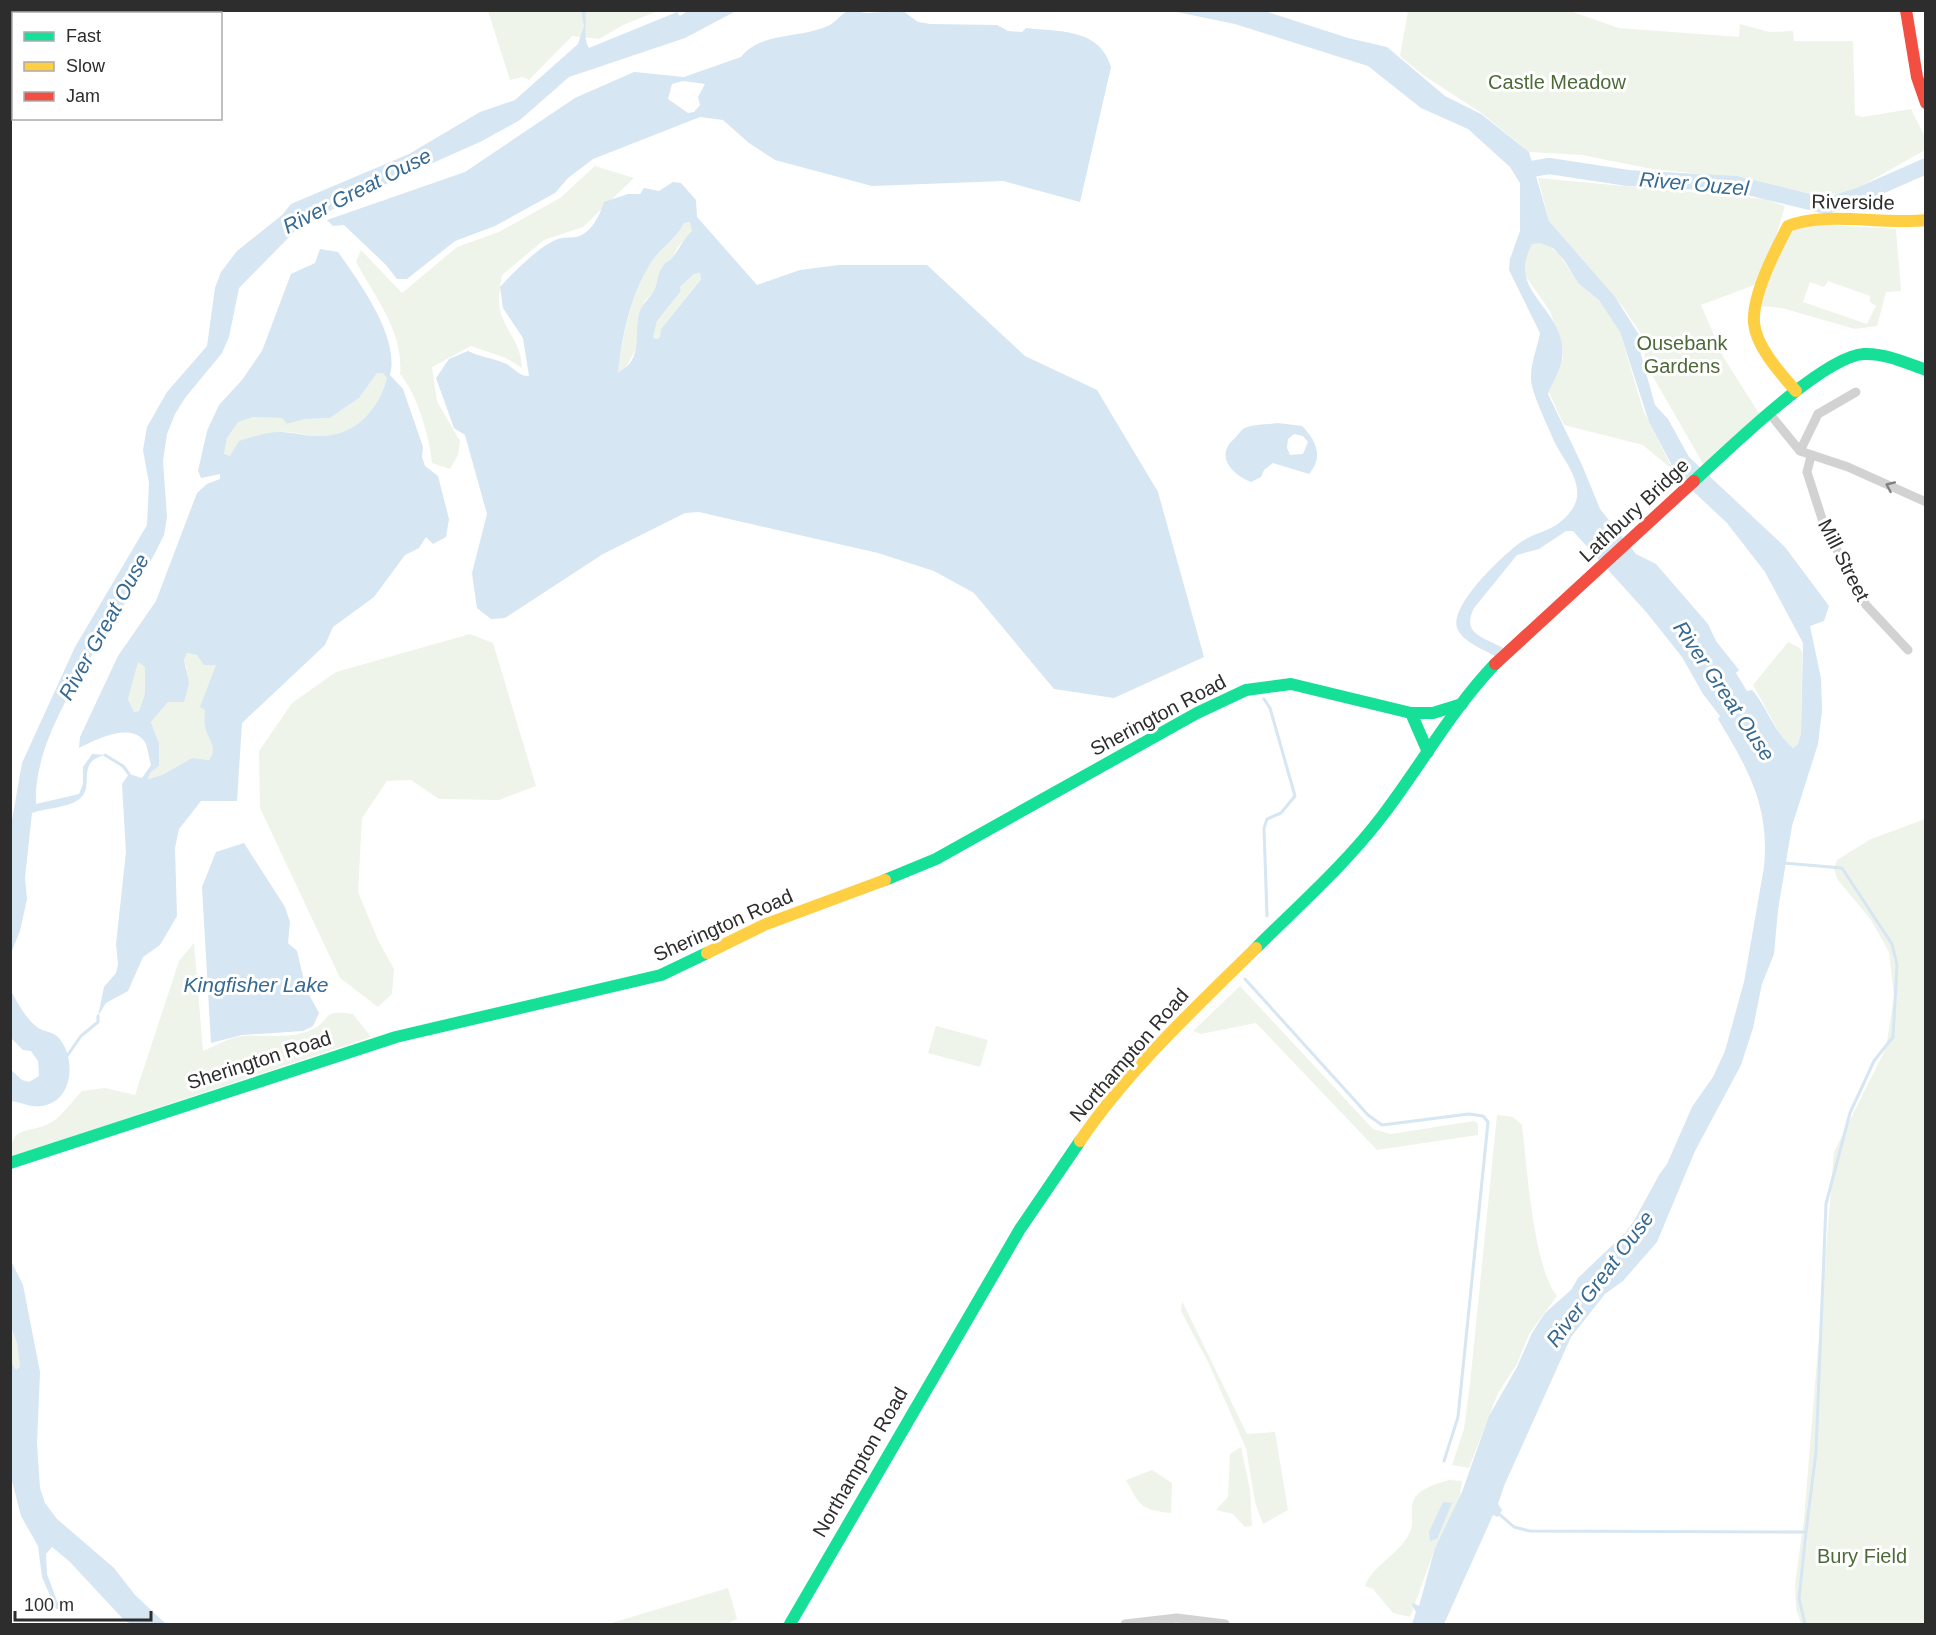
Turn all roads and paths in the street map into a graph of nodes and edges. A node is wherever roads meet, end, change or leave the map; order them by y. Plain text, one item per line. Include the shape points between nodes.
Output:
1 (1906, 10) edge
2 (1926, 103) edge
3 (1926, 220) edge
4 (1926, 370) edge
5 (1796, 391) junction
6 (1856, 392) dead end
7 (1769, 413) junction
8 (1800, 451) junction
9 (1811, 456) junction
10 (1926, 502) edge
11 (1587, 580) joint
12 (1908, 650) dead end
13 (1462, 704) junction
14 (1411, 714) junction
15 (1428, 752) junction
16 (10, 1163) edge
17 (790, 1624) edge
18 (1125, 1624) edge
19 (1225, 1624) edge

1 - 2 street via 1917,77
3 - 5 street, Riverside via 1900,223 1821,218 1803,219 1788,226 1770,264 1754,313 1754,327 1782,376
4 - 5 street, Lathbury Bridge via 1883,355 1861,354 1816,374
5 - 7 street, Lathbury Bridge
6 - 8 street via 1818,414
7 - 8 street
7 - 11 street, Lathbury Bridge
8 - 9 street
10 -> 9 street via 1824,457
9 - 12 street, Mill Street via 1807,472 1824,525 1866,606
11 - 13 street, Northampton Road via 1505,654
13 - 14 street, Sherington Road via 1433,713
13 - 15 street, Northampton Road
14 - 15 street
14 - 16 street, Sherington Road via 1291,684 1246,690 1197,713 936,859 865,890 764,925 661,975 396,1037
15 - 17 street, Northampton Road via 1351,855 1176,1026 1085,1134 1020,1229
18 - 19 street via 1177,1618

